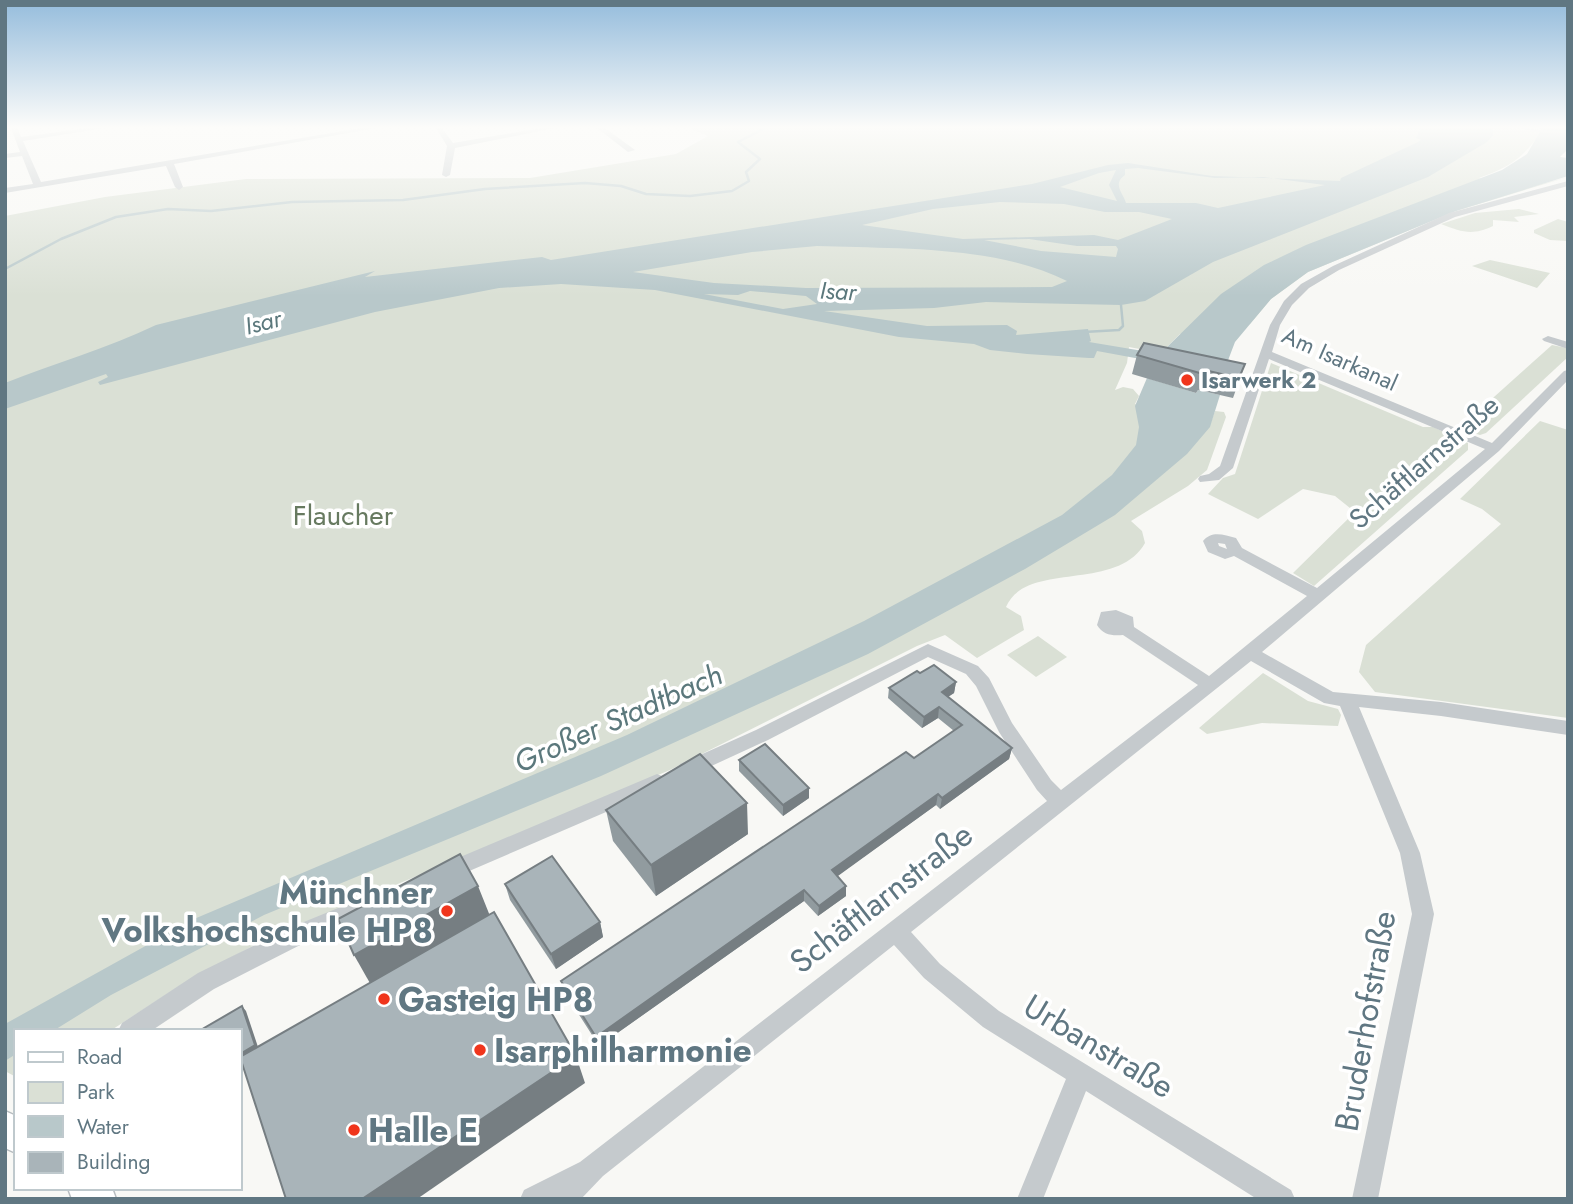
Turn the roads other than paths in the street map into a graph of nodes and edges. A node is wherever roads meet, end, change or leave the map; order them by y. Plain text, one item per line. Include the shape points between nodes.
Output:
1 (36, 184) edge
2 (178, 184) edge
3 (1564, 184) edge
4 (179, 187) dead end
5 (5, 190) edge
6 (1548, 339) dead end
7 (1568, 346) edge
8 (1265, 353) junction
9 (1568, 373) edge
10 (1494, 447) junction
11 (1205, 479) dead end
12 (1236, 551) dead end
13 (1317, 595) junction
14 (1126, 629) dead end
15 (1250, 653) junction
16 (1211, 685) junction
17 (1347, 700) junction
18 (1568, 728) edge
19 (1061, 802) junction
20 (429, 879) edge
21 (387, 897) edge
22 (896, 931) junction
23 (133, 1029) edge
24 (1081, 1073) junction
25 (594, 1167) junction
26 (533, 1199) edge
27 (562, 1199) edge
28 (1030, 1199) edge
29 (1282, 1199) edge
30 (1365, 1199) edge

1 - 5 street
2 - 4 street
3 - 8 street, Am Isarkanal via 1452,215 1321,275 1288,303
6 - 7 street
8 - 10 street, Am Isarkanal
8 - 11 street via 1226,468
9 - 10 street, Schäftlarnstraße
10 - 13 street, Schäftlarnstraße
12 - 13 street
13 - 15 street, Schäftlarnstraße
14 - 16 street
15 - 16 street, Schäftlarnstraße
15 - 17 street via 1317,693
16 - 19 street, Schäftlarnstraße
17 - 18 street
17 - 30 street, Bruderhofstraße via 1410,853 1423,914
19 - 20 street via 1023,755 977,676 951,658 928,650 720,754
19 - 22 street, Schäftlarnstraße
21 - 23 street via 206,981
22 - 24 street, Urbanstraße via 932,971 991,1019
22 - 25 street, Schäftlarnstraße
24 - 28 street
24 - 29 street, Urbanstraße
25 - 26 street, Schäftlarnstraße
25 - 27 street, Schäftlarnstraße

